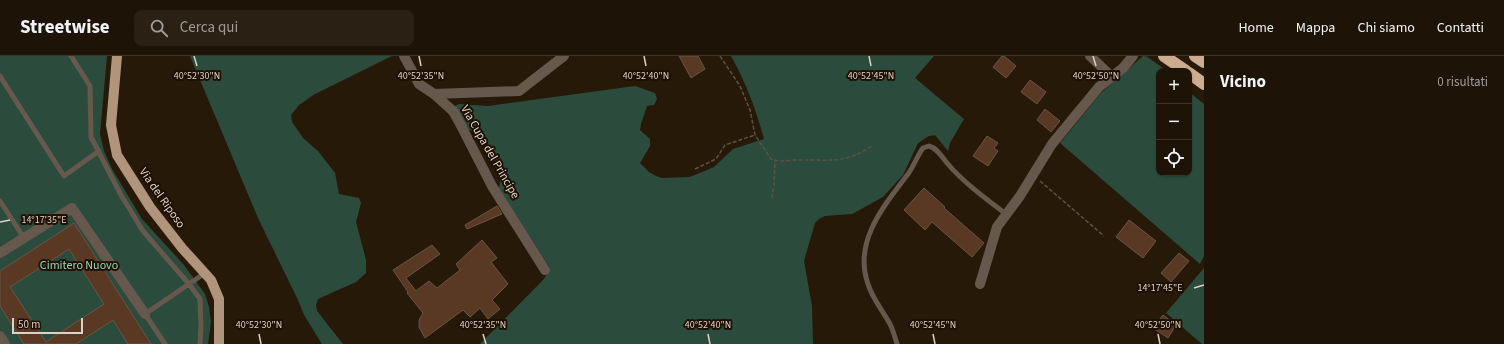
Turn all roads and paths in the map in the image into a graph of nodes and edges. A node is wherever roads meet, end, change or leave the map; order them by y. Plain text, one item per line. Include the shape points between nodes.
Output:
1 (71, 56) edge
2 (117, 56) edge
3 (404, 56) edge
4 (564, 56) edge
5 (720, 56) edge
6 (1090, 56) edge
7 (1133, 56) edge
8 (1164, 56) edge
9 (1195, 56) edge
10 (1204, 62) edge
11 (1182, 68) edge
12 (0, 76) edge
13 (1192, 76) edge
14 (1112, 77) junction
15 (1204, 84) edge
16 (434, 94) junction
17 (754, 135) junction
18 (872, 146) dead end
19 (99, 151) junction
20 (776, 161) junction
21 (695, 169) dead end
22 (1034, 173) junction
23 (772, 198) dead end
24 (0, 201) edge
25 (1006, 214) junction
26 (1104, 236) dead end
27 (24, 238) junction
28 (0, 253) edge
29 (545, 270) dead end
30 (205, 274) junction
31 (190, 284) junction
32 (980, 284) dead end
33 (145, 314) junction
34 (0, 336) edge
35 (5, 344) edge
36 (165, 344) edge
37 (200, 344) edge
38 (219, 344) edge
39 (897, 344) edge

1 - 19 lane via 90,86 91,137
2 - 30 main road, Via del Riposo via 111,125 117,155 150,207
3 - 16 street, Via Cupa del Principe via 419,84
4 - 16 street via 519,92
5 - 17 path via 750,110
6 - 14 street
7 - 14 street
8 - 11 highway
9 - 10 highway
12 - 19 lane via 64,176
13 - 15 highway
14 - 22 street via 1099,87 1052,144
16 - 29 street, Via Cupa del Principe via 454,112 492,186
17 - 20 path via 771,159
17 - 21 path via 725,145 716,159
18 - 20 path via 843,160
19 - 31 lane via 121,195 143,230
20 - 23 path
22 - 25 street
22 - 26 path
24 - 27 lane
25 - 32 street via 997,227
25 - 39 lane via 950,166 935,148 923,148 909,173 875,220 868,239 864,263 868,284
27 - 28 street
27 - 33 street via 72,208
30 - 31 lane
30 - 38 main road, Via del Riposo via 211,280 219,299
31 - 33 lane
31 - 37 lane via 200,299
33 - 36 lane
34 - 35 street

